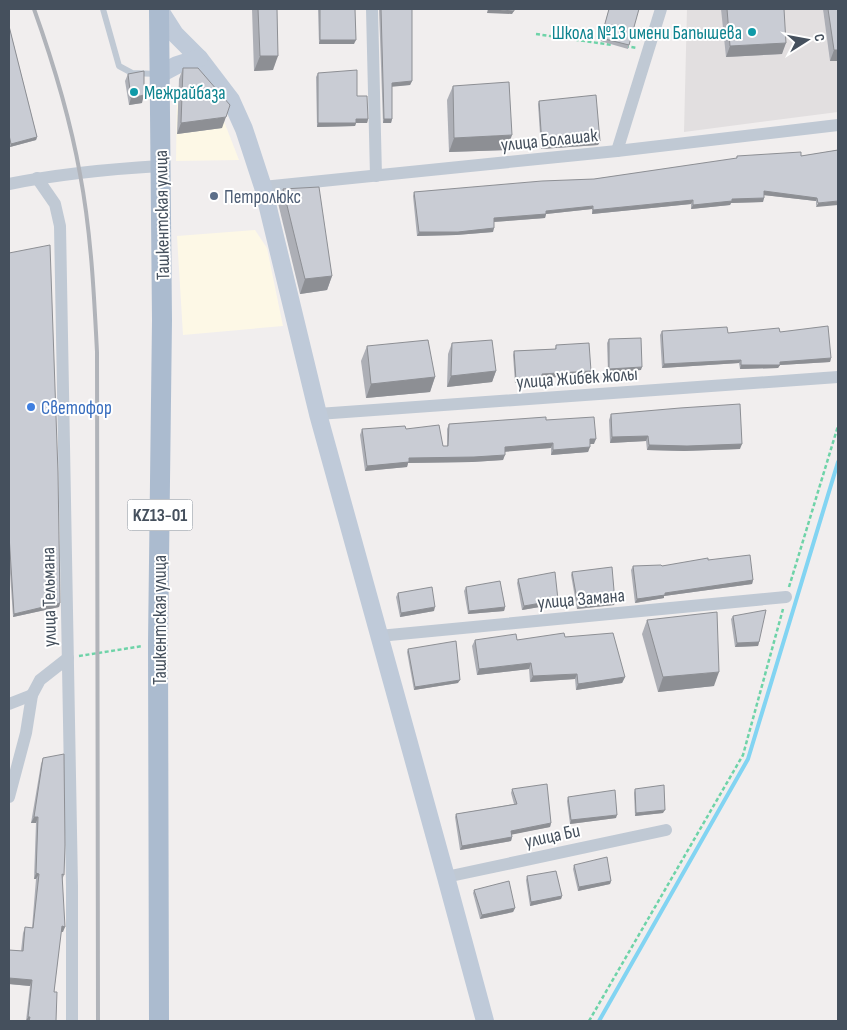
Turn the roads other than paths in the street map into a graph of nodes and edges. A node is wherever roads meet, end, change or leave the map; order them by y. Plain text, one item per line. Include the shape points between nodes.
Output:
1 (102, 9) edge
2 (159, 9) edge
3 (372, 9) edge
4 (661, 9) edge
5 (199, 58) junction
6 (160, 74) junction
7 (838, 125) edge
8 (617, 151) junction
9 (160, 166) junction
10 (376, 176) junction
11 (37, 178) junction
12 (9, 184) edge
13 (263, 187) junction
14 (838, 377) edge
15 (318, 414) junction
16 (786, 597) road end
17 (379, 636) junction
18 (68, 658) junction
19 (32, 695) junction
20 (9, 704) edge
21 (9, 797) edge
22 (666, 830) dead end
23 (446, 877) junction
24 (72, 1021) edge
25 (159, 1021) edge
26 (484, 1021) edge

1 - 6 lane via 119,66 132,73
2 - 5 main road via 175,34
2 - 6 main road, Ташкентская улица / KZ13-01
3 - 10 street
4 - 8 street
5 - 6 main road
5 - 13 main road via 231,100
6 - 9 main road, Ташкентская улица / KZ13-01
7 - 8 street, улица Болашак
8 - 10 street, улица Болашак
9 - 11 street
9 - 25 main road, Ташкентская улица / KZ13-01
10 - 13 street, улица Болашак
11 - 12 street
11 - 18 street, улица Тельмана via 55,204 60,226
13 - 15 main road
14 - 15 street, улица Жибек жолы
15 - 17 main road
16 - 17 street, улица Замана
17 - 23 main road
18 - 19 street via 40,680
18 - 24 street, улица Тельмана
19 - 20 street
19 - 21 street via 26,733
22 - 23 street, улица Би
23 - 26 main road

